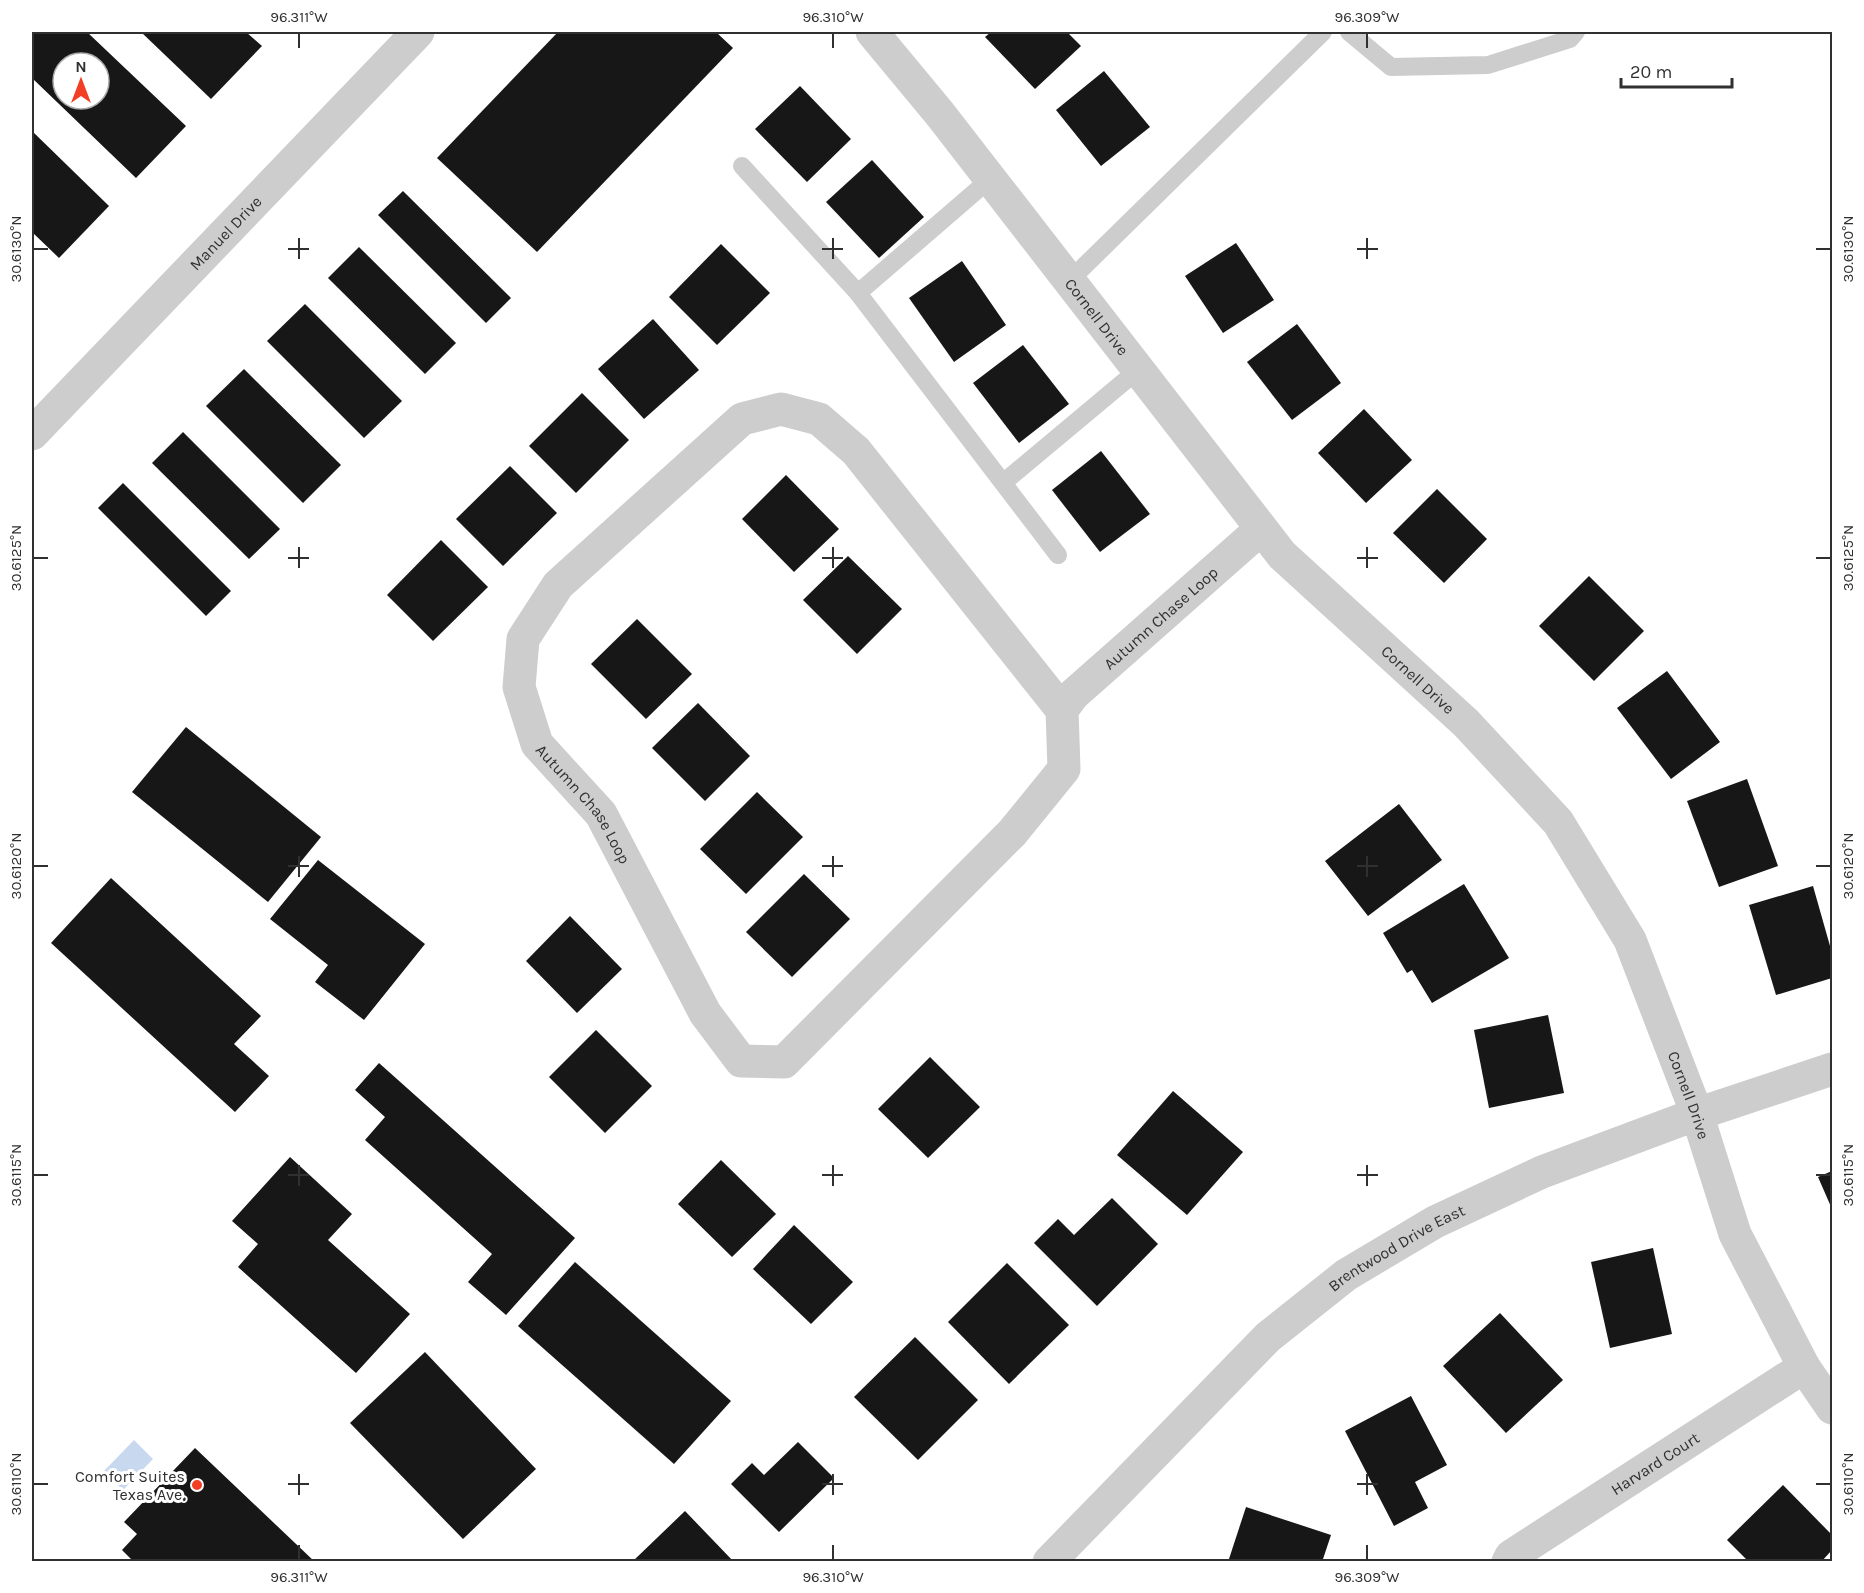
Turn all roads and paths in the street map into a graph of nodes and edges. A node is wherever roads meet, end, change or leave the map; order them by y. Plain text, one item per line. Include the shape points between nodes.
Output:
1 (418, 32) edge
2 (872, 32) edge
3 (1323, 32) edge
4 (1349, 32) edge
5 (1576, 32) edge
6 (742, 166) dead end
7 (990, 179) junction
8 (1069, 281) junction
9 (858, 293) junction
10 (1138, 370) junction
11 (32, 434) edge
12 (1004, 482) junction
13 (1261, 529) junction
14 (1058, 555) dead end
15 (1062, 710) junction
16 (1833, 1069) edge
17 (1697, 1114) junction
18 (1804, 1367) junction
19 (1833, 1408) edge
20 (1048, 1562) edge
21 (1508, 1562) edge

1 - 11 street, Manuel Drive
2 - 7 street, Cornell Drive
3 - 8 lane
4 - 5 lane via 1390,67 1488,65 1570,39
6 - 9 lane
7 - 8 street, Cornell Drive
7 - 9 lane
8 - 10 street, Cornell Drive
9 - 12 lane
10 - 12 lane
10 - 13 street, Cornell Drive
12 - 14 lane
13 - 15 street, Autumn Chase Loop via 1073,695
13 - 17 street, Cornell Drive via 1282,555 1466,723 1558,822 1630,940
15 - 15 street, Autumn Chase Loop via 1064,770 1012,833 784,1062 741,1061 705,1014 602,814 537,744 519,687 523,639 558,585 742,419 782,409 819,419 856,451
16 - 17 street, Brentwood Drive East
17 - 18 street, Cornell Drive via 1735,1234
17 - 20 street, Brentwood Drive East via 1542,1172 1436,1222 1346,1275 1268,1336
18 - 19 street, Cornell Drive
18 - 21 street, Harvard Court via 1511,1556

